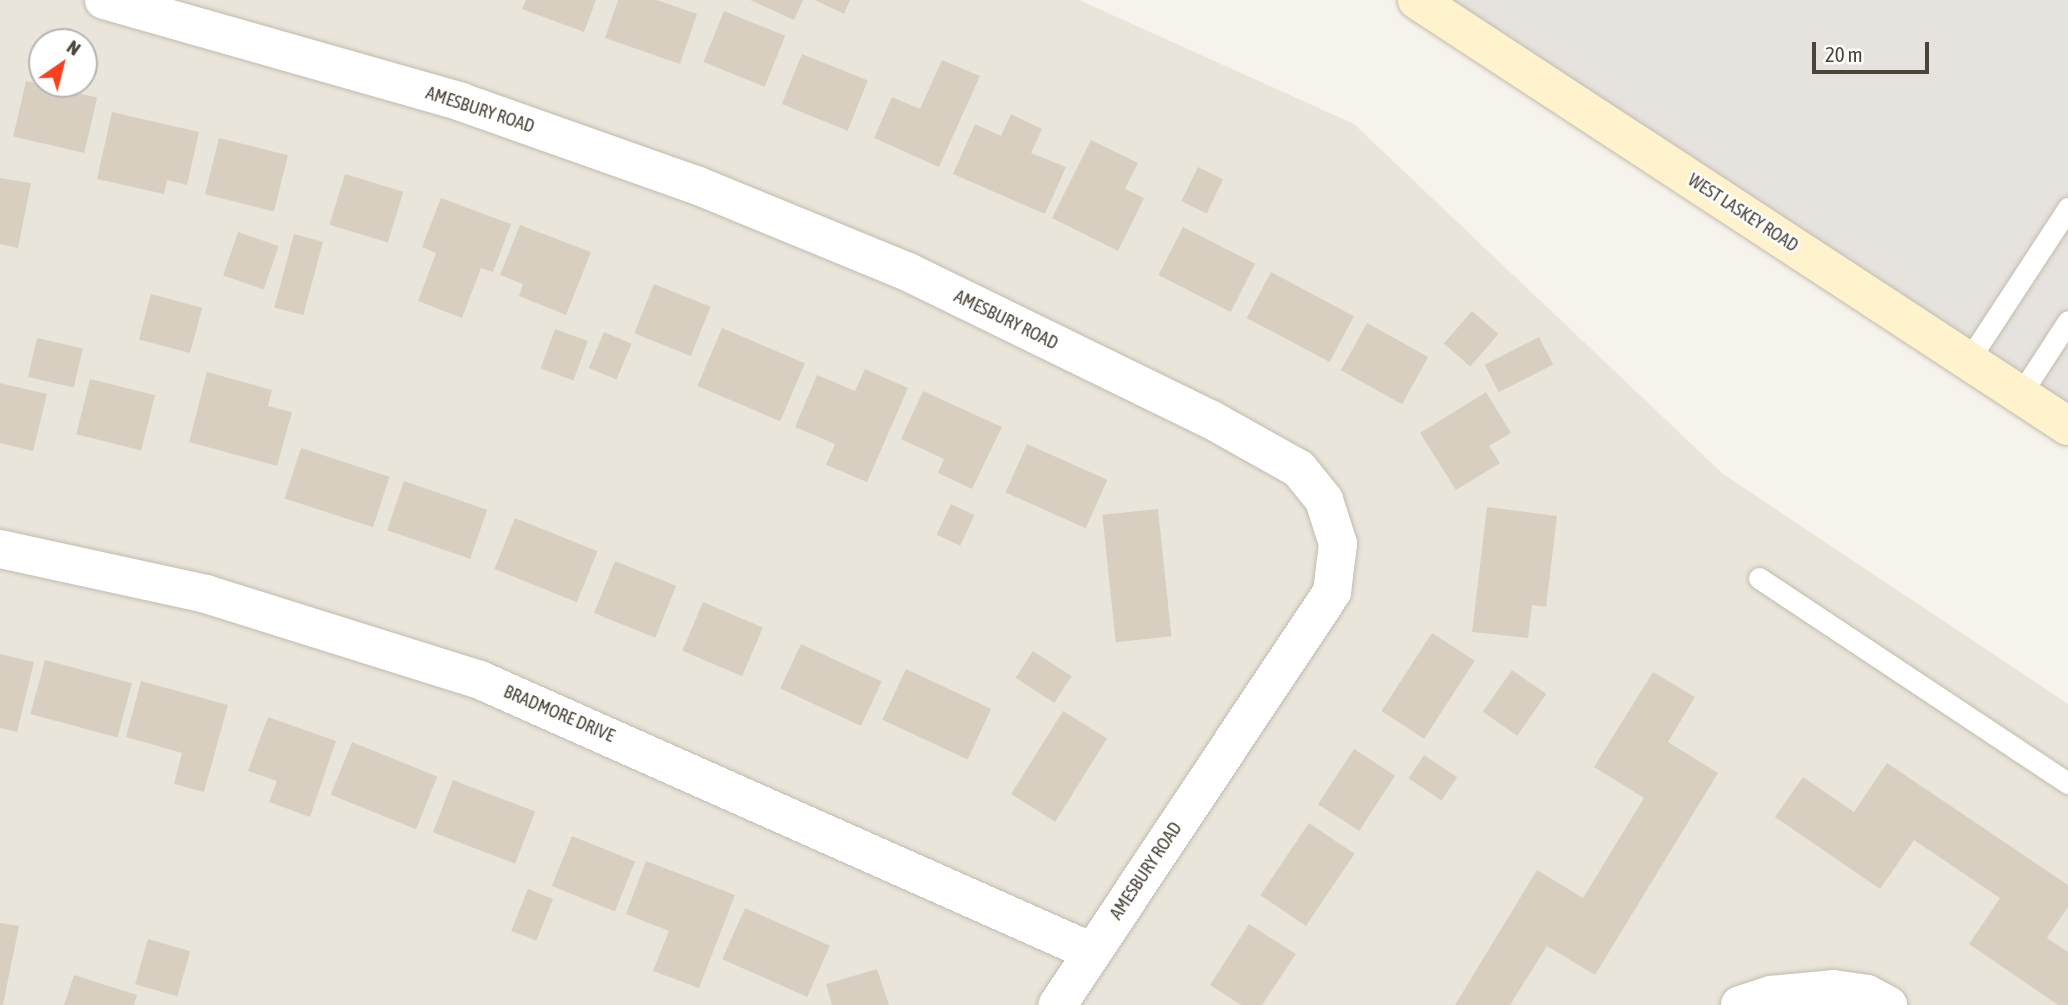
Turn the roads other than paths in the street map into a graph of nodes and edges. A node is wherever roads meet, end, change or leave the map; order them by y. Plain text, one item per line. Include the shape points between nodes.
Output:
1 (104, 0) edge
2 (1417, 0) edge
3 (2068, 208) edge
4 (2068, 321) edge
5 (1968, 361) junction
6 (2020, 395) junction
7 (2068, 426) edge
8 (0, 549) edge
9 (1759, 578) dead end
10 (2068, 783) edge
11 (1092, 953) junction
12 (1058, 1005) edge
13 (1740, 1005) edge
14 (1888, 1005) edge

1 - 11 street, AMESBURY ROAD via 461,102 696,185 908,272 1210,419 1299,470 1325,500 1338,544 1332,592
2 - 5 main road, WEST LASKEY ROAD
3 - 5 lane
4 - 6 lane
5 - 6 main road, WEST LASKEY ROAD
6 - 7 main road, WEST LASKEY ROAD
8 - 11 street, BRADMORE DRIVE via 206,594 480,680
9 - 10 lane
11 - 12 street, AMESBURY ROAD
13 - 14 street via 1771,995 1833,989 1867,994

